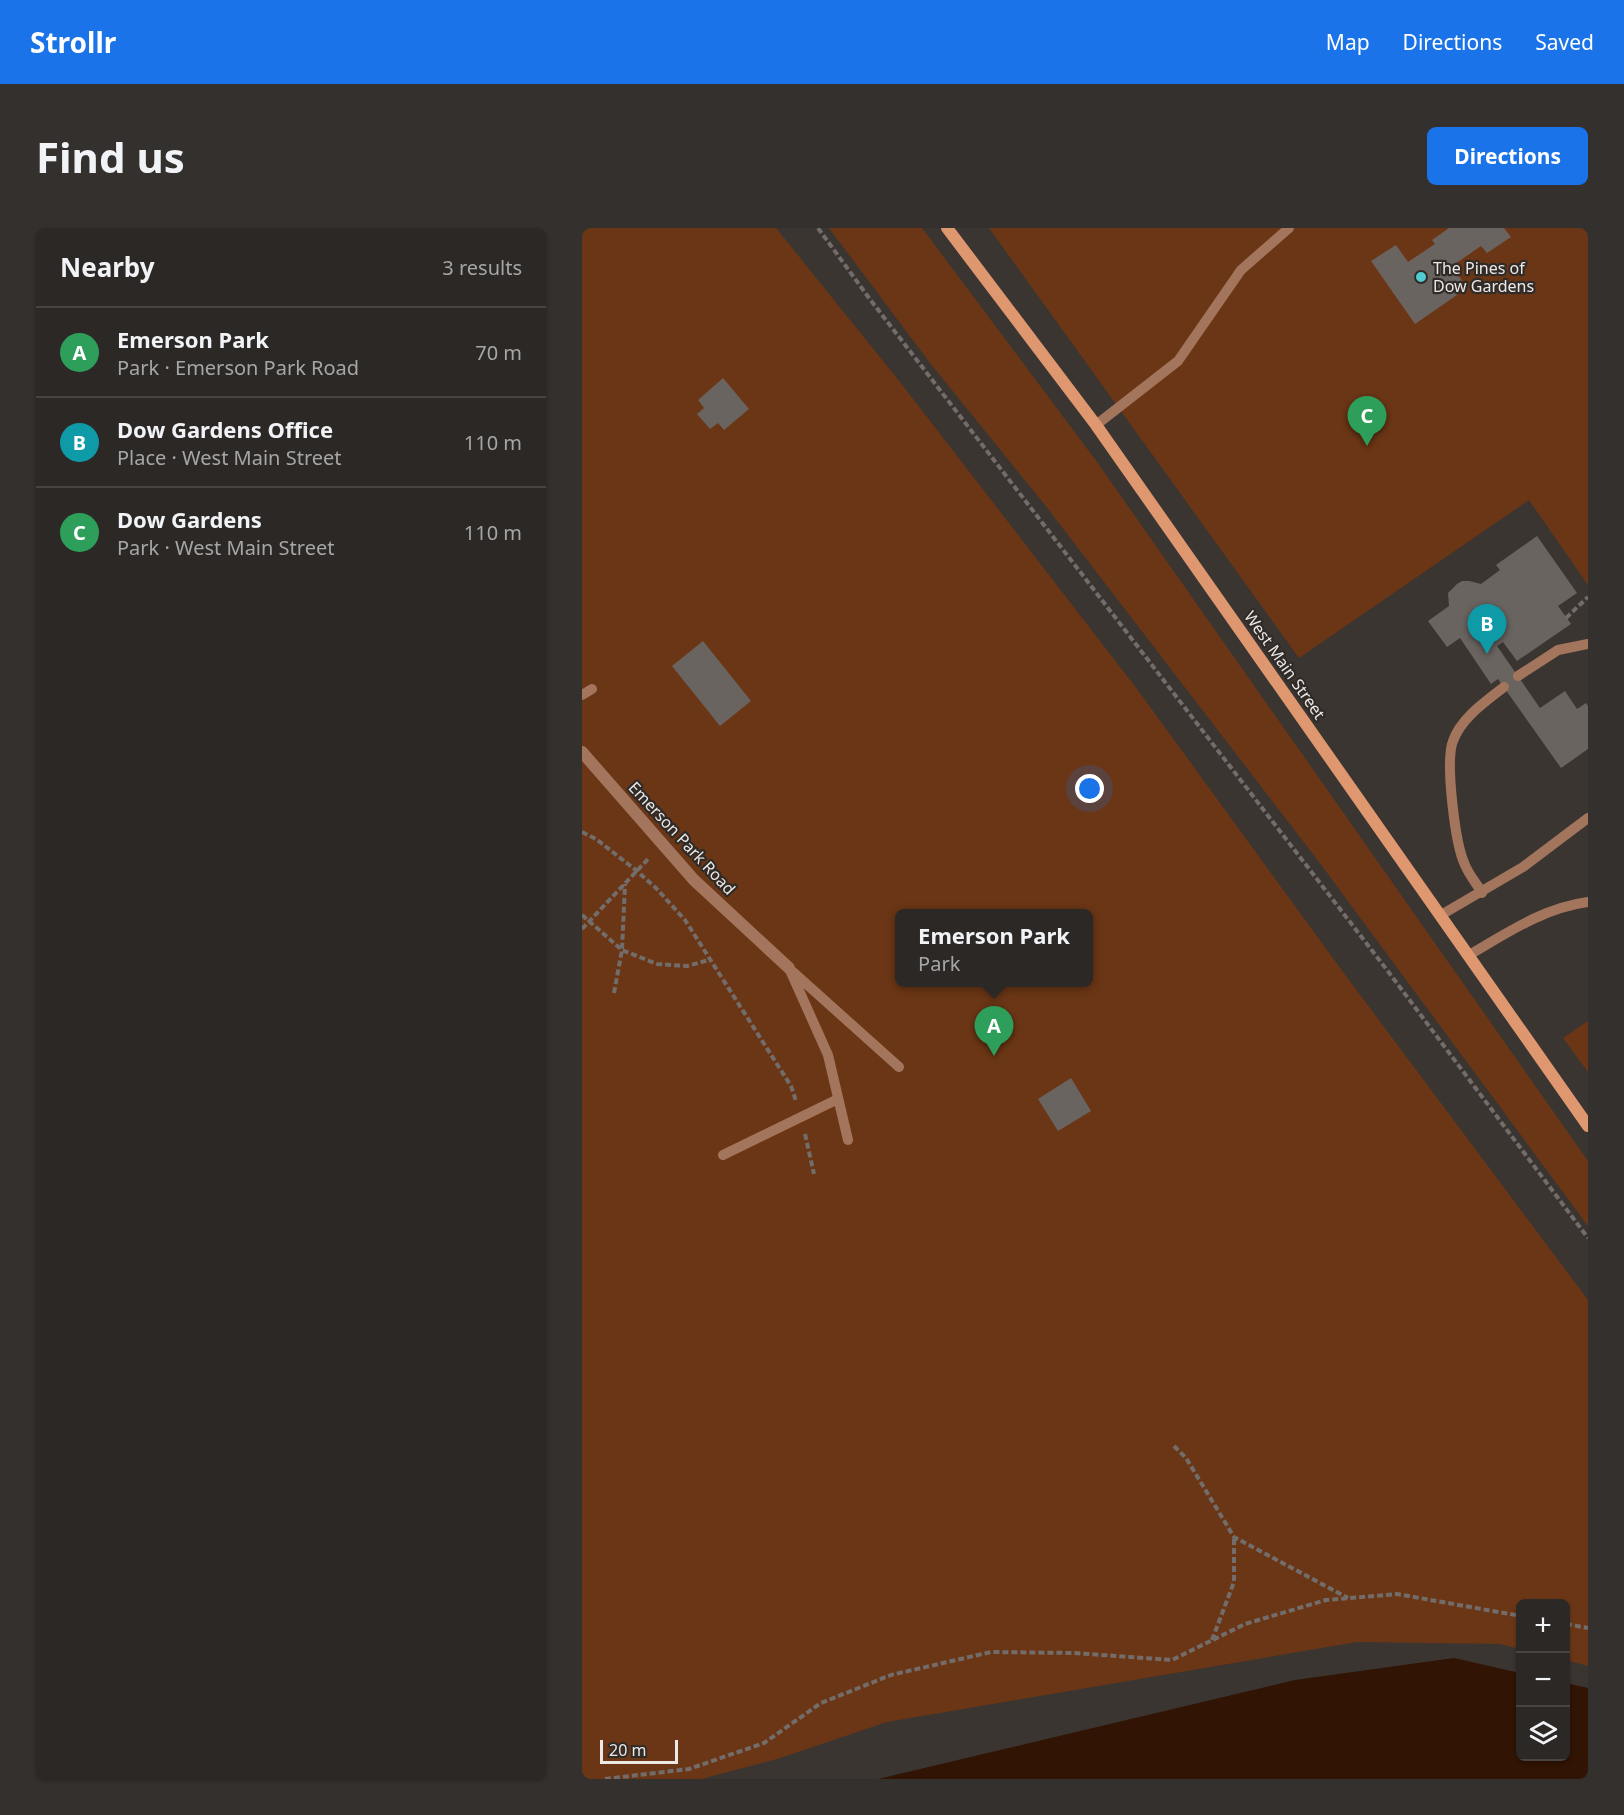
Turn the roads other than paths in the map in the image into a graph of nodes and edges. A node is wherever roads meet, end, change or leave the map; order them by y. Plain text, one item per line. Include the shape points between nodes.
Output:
1 (947, 228) edge
2 (1289, 228) edge
3 (1096, 425) junction
4 (1588, 644) edge
5 (1518, 676) dead end
6 (1504, 687) dead end
7 (592, 689) dead end
8 (582, 695) edge
9 (582, 752) edge
10 (1588, 819) edge
11 (1482, 893) junction
12 (1588, 902) edge
13 (1441, 915) junction
14 (1469, 955) junction
15 (789, 968) junction
16 (899, 1067) dead end
17 (838, 1099) junction
18 (1588, 1126) edge
19 (848, 1140) dead end
20 (723, 1155) dead end

1 - 3 street, West Main Street
2 - 3 lane via 1241,270 1178,361
3 - 13 street, West Main Street
4 - 5 lane via 1558,650
6 - 11 lane via 1463,723 1453,741 1450,759 1459,847
7 - 8 lane
9 - 15 street, Emerson Park Road via 694,880
10 - 11 lane
11 - 13 lane
12 - 14 lane via 1570,904 1533,918
13 - 14 street, West Main Street
14 - 18 street, West Main Street
15 - 16 lane
15 - 17 lane via 828,1055
17 - 19 lane
17 - 20 lane

